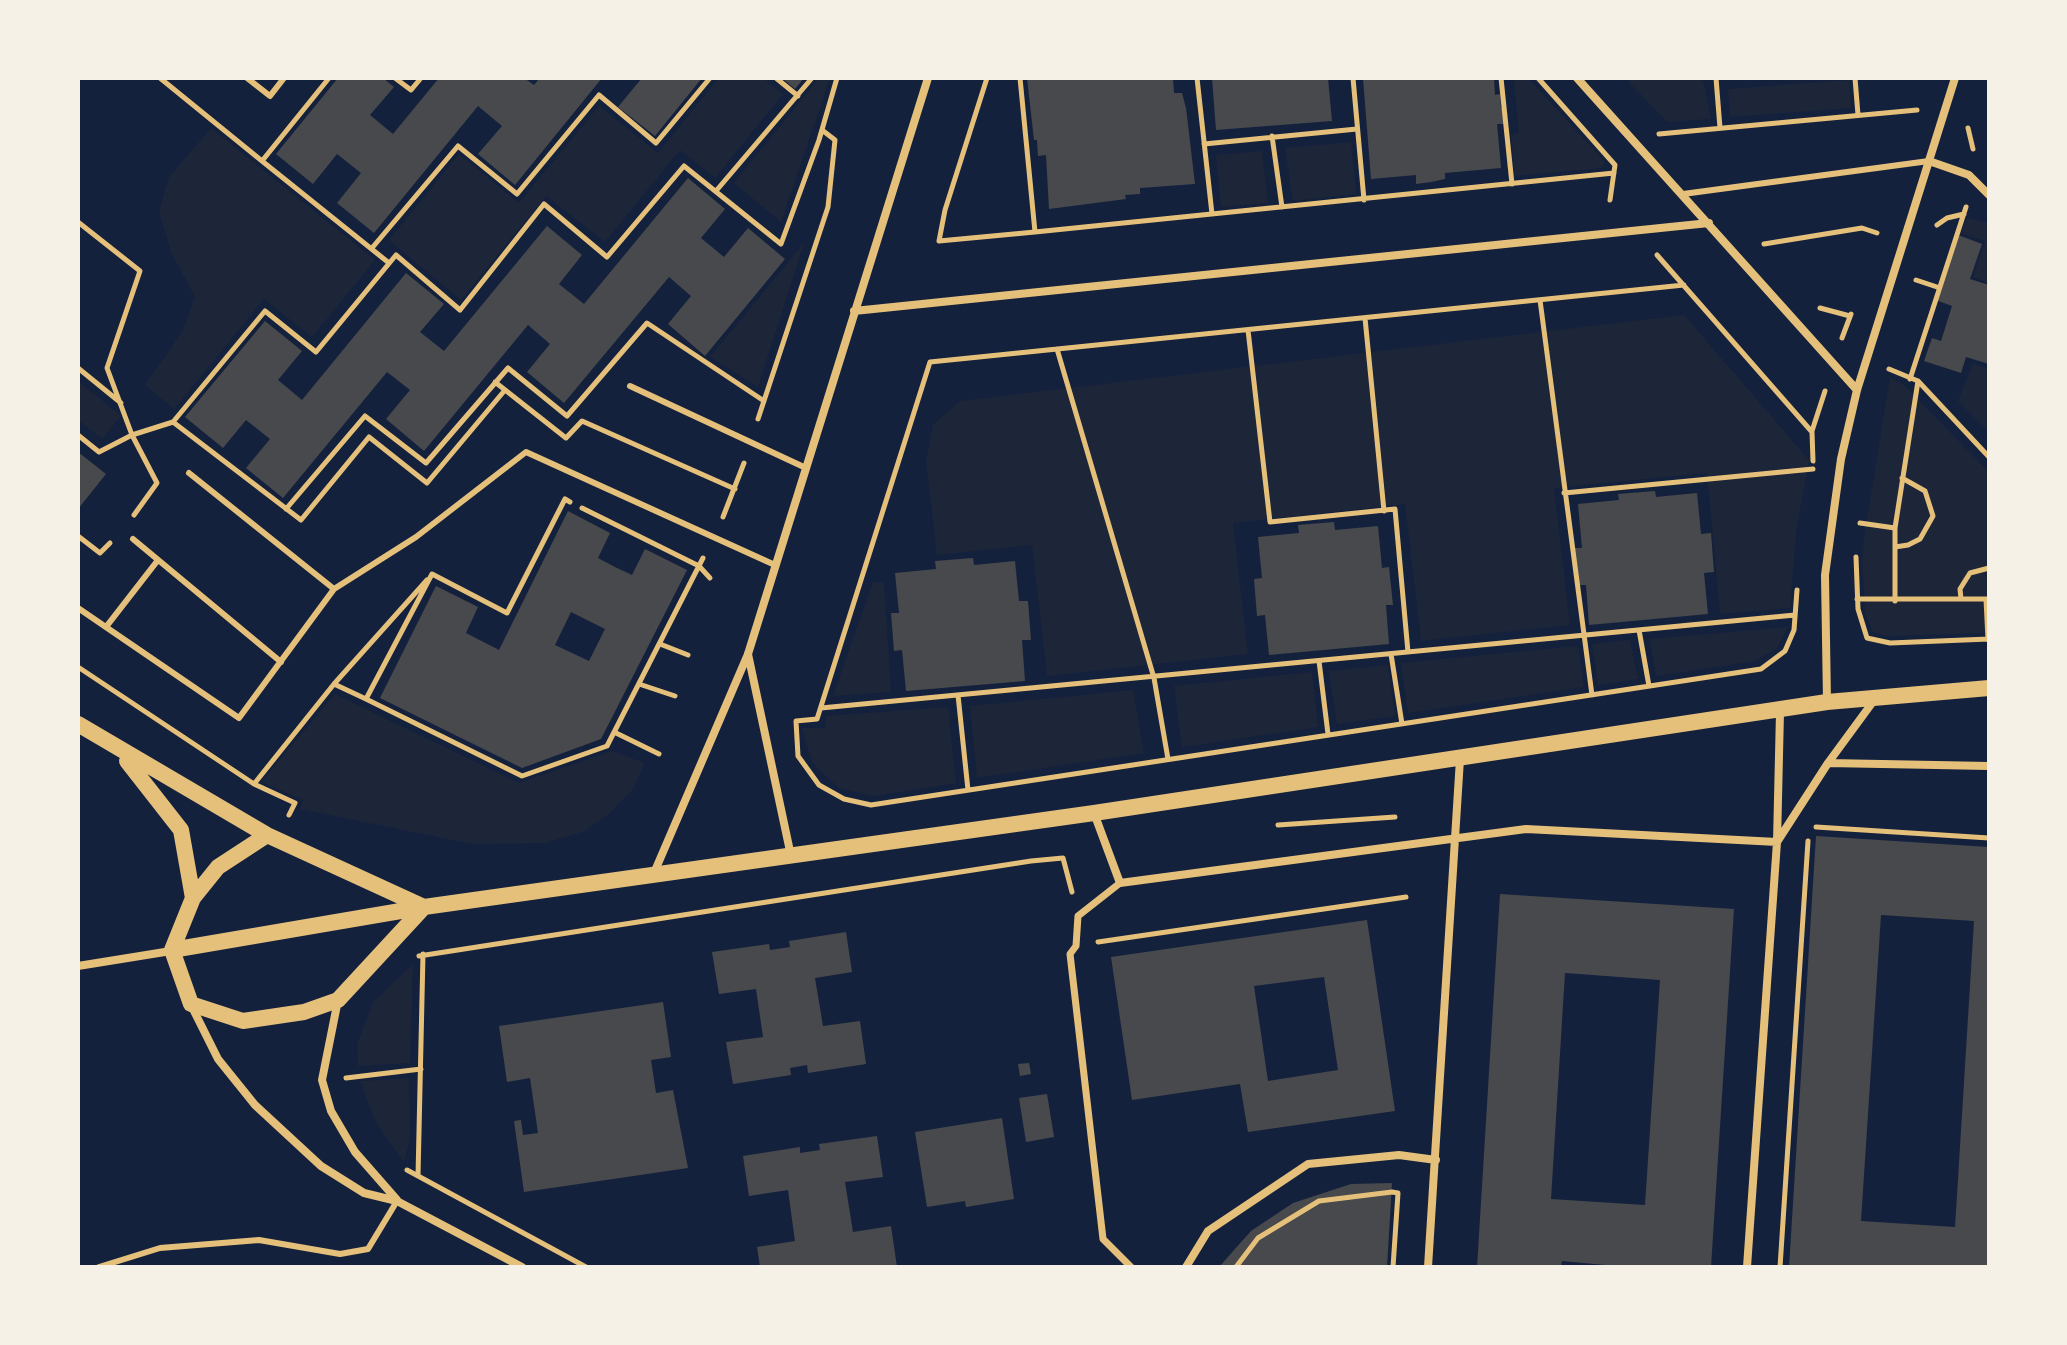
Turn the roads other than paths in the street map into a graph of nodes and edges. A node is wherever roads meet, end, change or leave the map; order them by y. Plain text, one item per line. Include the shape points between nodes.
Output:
1 (247, 78) edge
2 (284, 78) edge
3 (928, 78) edge
4 (1577, 78) edge
5 (1955, 78) edge
6 (1929, 161) junction
7 (1683, 194) junction
8 (1989, 195) edge
9 (1709, 223) junction
10 (854, 311) junction
11 (630, 386) dead end
12 (1857, 390) junction
13 (806, 468) junction
14 (189, 473) dead end
15 (133, 539) road end
16 (158, 560) junction
17 (775, 565) junction
18 (334, 589) junction
19 (78, 608) edge
20 (106, 627) junction
21 (748, 654) junction
22 (281, 662) junction
23 (1989, 688) edge
24 (1877, 695) junction
25 (1827, 702) junction
26 (1780, 712) junction
27 (78, 724) edge
28 (118, 750) junction
29 (1460, 759) junction
30 (1828, 763) junction
31 (1989, 766) edge
32 (1094, 813) junction
33 (267, 835) junction
34 (1455, 839) junction
35 (1777, 842) junction
36 (791, 856) junction
37 (654, 874) junction
38 (1120, 883) junction
39 (193, 898) junction
40 (424, 907) junction
41 (172, 950) junction
42 (78, 966) edge
43 (338, 1000) junction
44 (191, 1004) junction
45 (1436, 1160) junction
46 (397, 1201) junction
47 (99, 1267) edge
48 (522, 1267) edge
49 (1131, 1267) edge
50 (1186, 1267) edge
51 (1428, 1267) edge
52 (1747, 1267) edge

1 - 2 lane via 270,96
3 - 10 street
4 - 7 street
5 - 6 street
6 - 7 lane
6 - 8 street via 1969,175
6 - 12 street
7 - 9 street
9 - 10 street
9 - 12 street
10 - 13 street
11 - 13 lane
12 - 25 street via 1841,459 1825,575
13 - 17 street
14 - 18 lane
15 - 16 lane
16 - 20 lane
16 - 22 lane
17 - 18 lane via 526,452 416,537
17 - 21 street
18 - 22 lane
19 - 20 lane
20 - 22 lane via 239,718
21 - 36 street
21 - 37 street
23 - 24 main road
24 - 25 main road
24 - 30 street
25 - 26 main road
26 - 29 main road
26 - 35 street
27 - 28 main road
28 - 33 main road
28 - 39 main road via 181,830
29 - 32 main road
29 - 34 street
30 - 31 street
30 - 35 street
32 - 36 main road
32 - 38 street
33 - 39 main road via 218,867
33 - 40 main road
34 - 35 street via 1526,829
34 - 38 street
34 - 45 street
35 - 52 street
36 - 37 main road
37 - 40 main road
38 - 49 street via 1078,916 1076,946 1070,954 1103,1239
39 - 41 main road
40 - 41 main road
40 - 43 main road
41 - 42 street
41 - 44 main road
43 - 44 main road via 304,1012 243,1021
43 - 46 street via 322,1080 331,1111 355,1152
44 - 46 street via 218,1059 255,1105 321,1166 364,1193
45 - 50 street via 1399,1155 1308,1164 1208,1231
45 - 51 street
46 - 47 lane via 368,1249 340,1254 259,1240 160,1248
46 - 48 street

